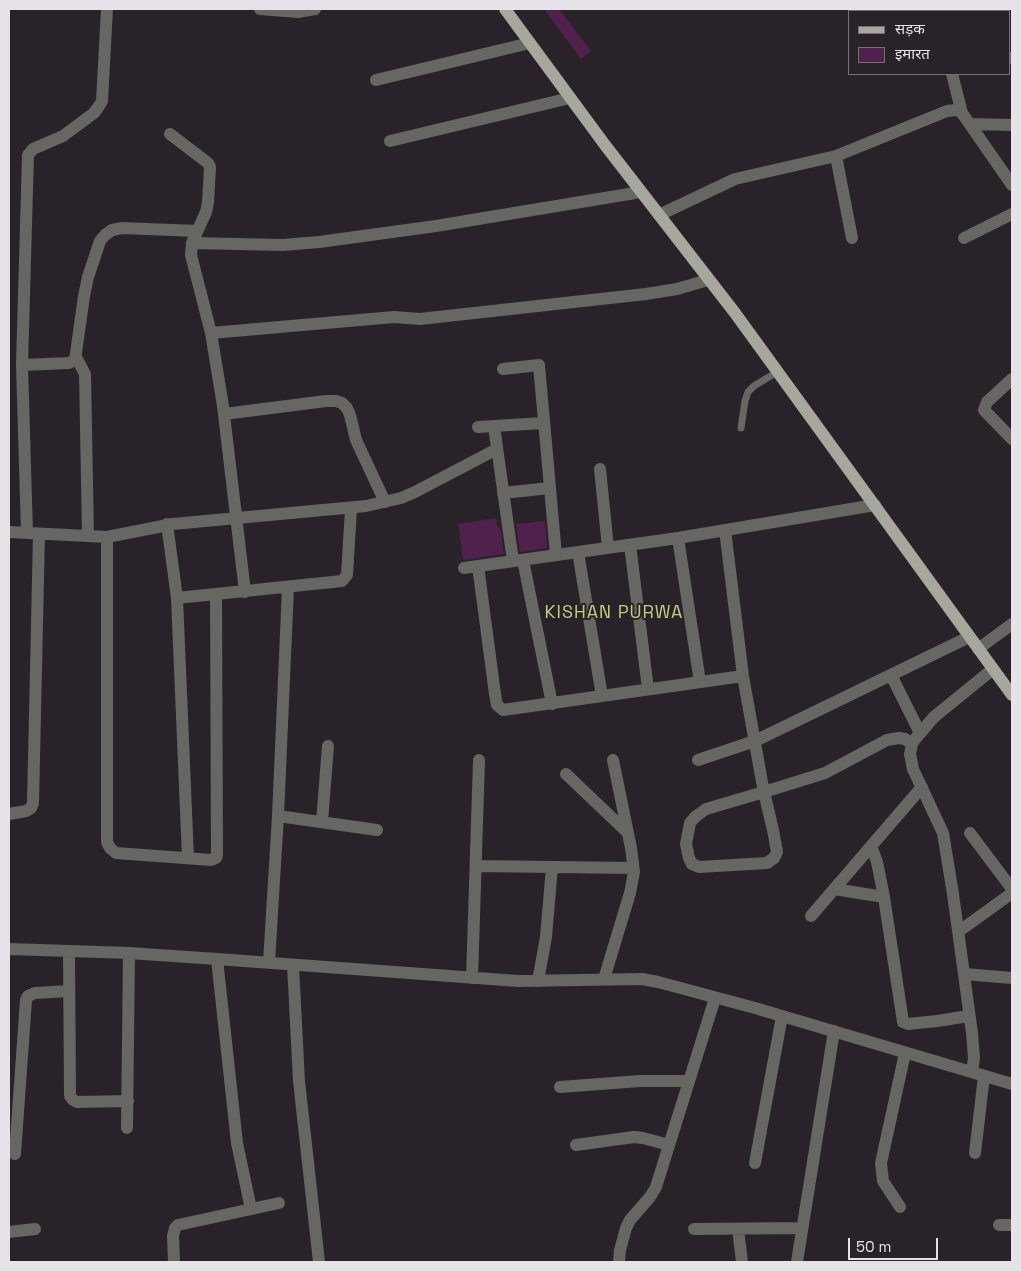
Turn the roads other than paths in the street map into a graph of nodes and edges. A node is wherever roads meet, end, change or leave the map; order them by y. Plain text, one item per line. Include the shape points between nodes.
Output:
1 (107, 9) edge
2 (260, 9) edge
3 (315, 9) edge
4 (505, 9) edge
5 (530, 44) junction
6 (952, 75) edge
7 (376, 80) dead end
8 (570, 98) junction
9 (966, 118) junction
10 (1012, 125) edge
11 (170, 134) dead end
12 (390, 140) dead end
13 (836, 156) junction
14 (1012, 185) edge
15 (641, 192) junction
16 (1012, 214) edge
17 (659, 215) junction
18 (195, 237) junction
19 (852, 238) dead end
20 (964, 238) dead end
21 (708, 280) junction
22 (211, 333) junction
23 (76, 357) junction
24 (22, 365) junction
25 (503, 369) dead end
26 (777, 372) junction
27 (1012, 379) edge
28 (224, 414) junction
29 (543, 423) junction
30 (494, 426) junction
31 (478, 427) dead end
32 (742, 428) dead end
33 (1012, 439) edge
34 (497, 449) junction
35 (600, 469) dead end
36 (550, 488) junction
37 (503, 493) junction
38 (385, 502) junction
39 (875, 505) junction
40 (351, 508) junction
41 (237, 518) junction
42 (167, 524) junction
43 (726, 530) junction
44 (9, 532) edge
45 (33, 534) junction
46 (88, 536) junction
47 (107, 537) junction
48 (678, 538) junction
49 (630, 545) junction
50 (608, 548) junction
51 (578, 552) junction
52 (556, 555) junction
53 (518, 560) junction
54 (478, 566) junction
55 (464, 568) dead end
56 (288, 588) junction
57 (245, 592) junction
58 (216, 594) junction
59 (177, 598) junction
60 (1012, 624) edge
61 (969, 637) junction
62 (978, 649) junction
63 (993, 669) junction
64 (892, 675) junction
65 (743, 676) junction
66 (700, 682) junction
67 (648, 688) junction
68 (1012, 695) edge
69 (602, 696) junction
70 (552, 704) junction
71 (920, 733) junction
72 (755, 741) junction
73 (912, 744) junction
74 (328, 746) dead end
75 (479, 760) dead end
76 (613, 760) dead end
77 (698, 760) dead end
78 (566, 774) dead end
79 (922, 787) junction
80 (764, 792) junction
81 (9, 814) edge
82 (278, 816) junction
83 (322, 822) junction
84 (377, 830) dead end
85 (970, 832) dead end
86 (628, 833) junction
87 (870, 846) junction
88 (188, 858) junction
89 (476, 866) junction
90 (552, 867) junction
91 (633, 868) junction
92 (834, 889) junction
93 (1012, 889) edge
94 (1012, 893) edge
95 (884, 897) junction
96 (811, 916) dead end
97 (958, 932) junction
98 (9, 949) edge
99 (69, 951) junction
100 (129, 953) junction
101 (217, 959) junction
102 (269, 962) junction
103 (293, 964) junction
104 (964, 974) junction
105 (472, 978) junction
106 (1012, 978) edge
107 (604, 979) junction
108 (538, 981) junction
109 (69, 990) junction
110 (716, 998) junction
111 (782, 1016) junction
112 (970, 1016) junction
113 (834, 1031) junction
114 (905, 1053) junction
115 (978, 1074) junction
116 (689, 1081) junction
117 (1012, 1084) edge
118 (560, 1087) dead end
119 (128, 1101) junction
120 (127, 1128) dead end
121 (576, 1145) dead end
122 (669, 1145) junction
123 (974, 1153) dead end
124 (15, 1154) dead end
125 (755, 1163) dead end
126 (280, 1203) dead end
127 (900, 1207) dead end
128 (251, 1209) junction
129 (999, 1225) dead end
130 (1012, 1225) edge
131 (801, 1228) junction
132 (35, 1229) dead end
133 (738, 1229) junction
134 (694, 1230) dead end
135 (9, 1232) edge
136 (174, 1262) edge
137 (319, 1262) edge
138 (619, 1262) edge
139 (742, 1262) edge
140 (797, 1262) edge

1 - 24 street via 100,106 63,136 33,149 28,155
2 - 3 street via 298,12
4 - 5 main road
5 - 7 street
5 - 8 main road
6 - 9 street
8 - 12 street
8 - 15 main road
9 - 10 street
9 - 13 street via 956,110 947,111
9 - 14 street
11 - 18 street via 210,167 208,203
13 - 17 street via 735,179
13 - 19 street
15 - 17 main road
15 - 18 street via 319,242 284,245
16 - 20 street
17 - 21 main road
18 - 22 street via 191,255
18 - 23 street via 122,228 105,235 88,277
21 - 22 street via 646,294 420,319 394,317
21 - 26 main road
22 - 28 street
23 - 24 street via 69,363
23 - 46 street via 85,374
24 - 45 street
25 - 29 street via 539,366
26 - 32 lane via 748,392
26 - 39 main road
27 - 33 street via 987,402 984,410
28 - 38 street via 326,401 342,403
28 - 41 street
29 - 30 street
29 - 36 street
30 - 31 street
30 - 34 street
34 - 37 street
34 - 38 street via 415,492
35 - 50 street
36 - 37 street
36 - 52 street
37 - 53 street
38 - 40 street
39 - 43 street
39 - 61 main road
40 - 41 street
40 - 56 street via 345,579 338,583
41 - 42 street
41 - 57 street
42 - 47 street
42 - 59 street
43 - 48 street
43 - 65 street
44 - 45 street
45 - 46 street
45 - 81 street via 33,803 26,811
46 - 47 street
47 - 88 street via 108,842 116,853
48 - 49 street
48 - 66 street
49 - 50 street
49 - 67 street
50 - 51 street
51 - 52 street
51 - 69 street
52 - 53 street
53 - 54 street
53 - 70 street
54 - 55 street
54 - 70 street via 497,705 503,710
56 - 57 street
56 - 82 street
57 - 58 street
58 - 59 street
58 - 88 street via 217,855 211,860
59 - 88 street
60 - 62 street
61 - 62 main road
61 - 64 street
62 - 63 main road
63 - 68 main road
63 - 71 street via 934,717
64 - 71 street
64 - 72 street
65 - 66 street
65 - 72 street
66 - 67 street
67 - 69 street
69 - 70 street
71 - 73 street
72 - 77 street
72 - 80 street
73 - 79 street via 913,769
73 - 80 street via 899,738 887,740 825,774
74 - 83 street
75 - 89 street
76 - 86 street
78 - 86 street
79 - 87 street
79 - 97 street via 943,833
80 - 80 street via 777,852 774,858 767,863 698,867 692,864 686,844 690,823 695,817 706,809
82 - 83 street
82 - 102 street
83 - 84 street
85 - 93 street
86 - 91 street
87 - 92 street
87 - 95 street via 877,862
89 - 90 street
89 - 105 street
90 - 91 street
90 - 108 street via 546,937
91 - 107 street via 630,893
92 - 95 street
92 - 96 street
94 - 97 street
95 - 112 street via 903,1022
97 - 104 street
98 - 99 street
99 - 100 street
99 - 109 street
100 - 101 street
100 - 119 street
101 - 102 street
101 - 128 street via 237,1143
102 - 103 street
103 - 105 street
103 - 137 street via 299,1081
104 - 106 street
104 - 112 street
105 - 108 street
107 - 108 street
107 - 110 street via 658,982
109 - 119 street via 70,1096 77,1102
109 - 124 street via 35,993 26,1000
110 - 111 street
110 - 116 street
111 - 113 street
111 - 125 street
112 - 115 street
113 - 114 street
113 - 131 street
114 - 115 street
114 - 127 street via 881,1163 883,1181
115 - 117 street
115 - 123 street
116 - 118 street via 640,1080
116 - 122 street
119 - 120 street
121 - 122 street via 634,1137
122 - 138 street via 656,1187 626,1228
126 - 128 street
128 - 136 street via 178,1225 173,1236
129 - 130 street
131 - 133 street
131 - 140 street
132 - 135 street
133 - 134 street
133 - 139 street

